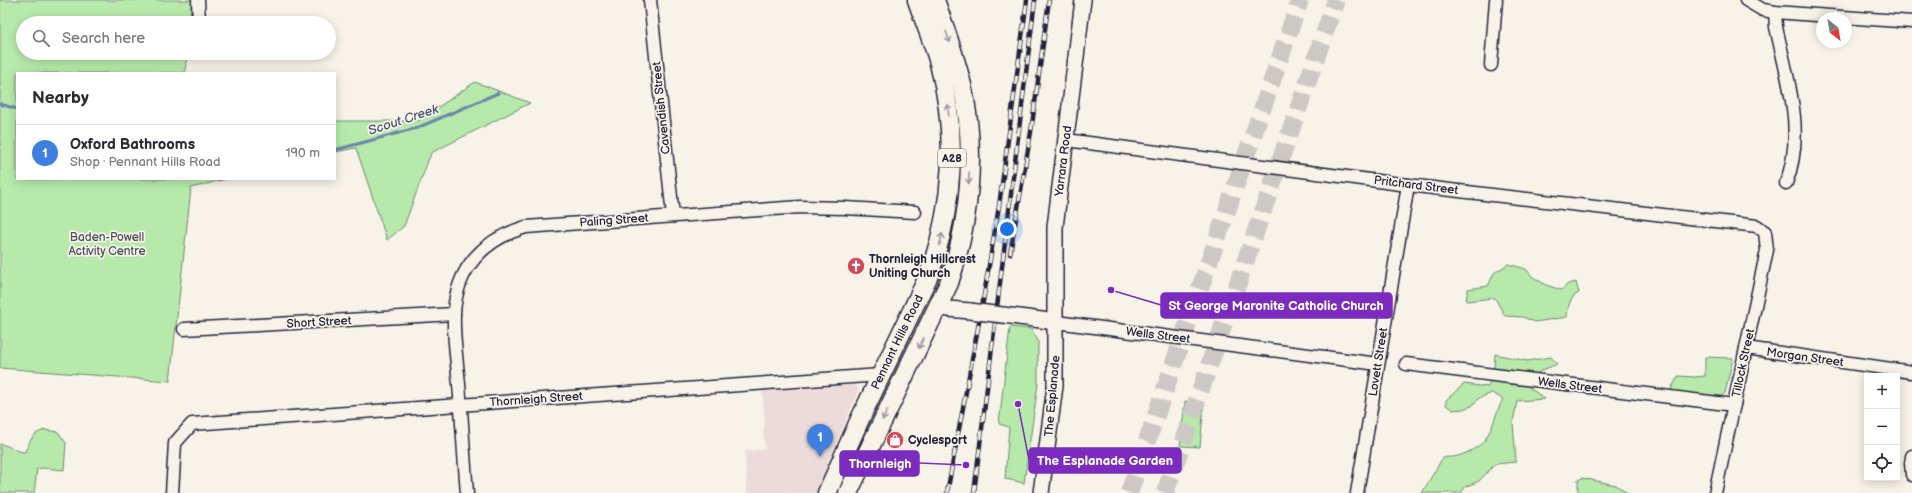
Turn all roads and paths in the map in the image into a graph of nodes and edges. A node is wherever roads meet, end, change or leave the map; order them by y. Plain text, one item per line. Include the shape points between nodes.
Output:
1 (198, 0) edge
2 (650, 0) edge
3 (917, 0) edge
4 (935, 0) edge
5 (1083, 0) edge
6 (1496, 0) edge
7 (1746, 0) edge
8 (1775, 12) junction
9 (199, 16) edge
10 (1912, 22) edge
11 (1491, 65) dead end
12 (1066, 140) junction
13 (1786, 183) dead end
14 (1408, 184) junction
15 (915, 212) dead end
16 (672, 216) junction
17 (1765, 232) joint
18 (938, 308) junction
19 (454, 314) junction
20 (1056, 322) junction
21 (184, 329) dead end
22 (1746, 348) junction
23 (892, 350) junction
24 (1378, 364) junction
25 (1406, 364) dead end
26 (1912, 372) edge
27 (880, 375) junction
28 (461, 405) junction
29 (1734, 405) junction
30 (1912, 456) edge
31 (1912, 475) edge
32 (172, 493) edge
33 (467, 493) edge
34 (827, 493) edge
35 (848, 493) edge
36 (1041, 493) edge
37 (1357, 493) edge
38 (1715, 493) edge

1 - 9 street
2 - 16 street, Cavendish Street
23 -> 3 highway, Pennant Hills Road / A28 via 929,275 944,227 950,187 952,156 946,90
4 -> 18 highway, Pennant Hills Road / A28 via 955,57 962,86 970,155 967,215 949,284
5 - 12 main road, Yarrara Road
6 - 11 street
7 - 8 street via 1763,10
8 - 10 street
8 - 13 street via 1796,123 1793,161
12 - 14 street, Pritchard Street
12 - 20 main road, Yarrara Road via 1055,227
14 - 17 street, Pritchard Street via 1757,226
14 - 24 street, Lovett Street
15 - 16 street, Paling Street via 800,208
16 - 19 street, Paling Street via 526,227 507,232 487,244 462,277
17 - 22 street, Tillock Street via 1767,250
18 - 20 main road, Wells Street, bridge
18 - 23 highway via 927,308
18 -> 35 highway, Pennant Hills Road / A28
19 - 21 street, Short Street
19 - 28 street, Paling Street
20 - 24 street, Wells Street
20 - 36 main road, The Esplanade via 1054,401
22 - 26 street, Morgan Street
22 - 29 street, Tillock Street
23 - 27 highway, Pennant Hills Road / A28
24 - 37 street, Lovett Street
25 - 29 street, Wells Street
27 - 28 street, Thornleigh Street
27 - 34 highway, Pennant Hills Road / A28
28 - 32 street, Thornleigh Street via 192,424 175,443
28 - 33 street, Paling Street
29 - 38 street, Tillock Street
30 - 31 street

